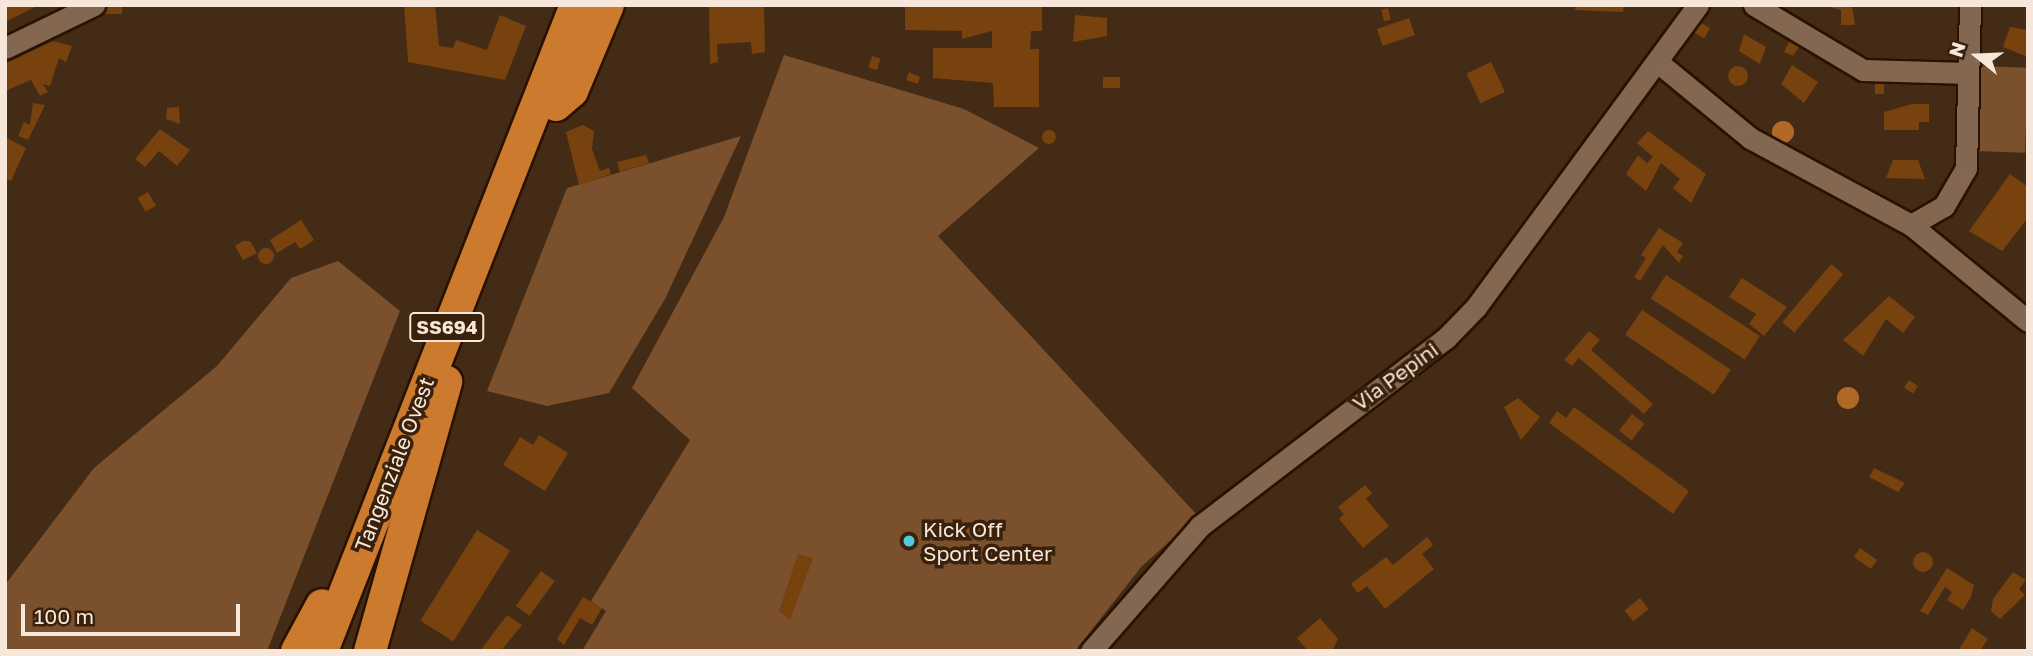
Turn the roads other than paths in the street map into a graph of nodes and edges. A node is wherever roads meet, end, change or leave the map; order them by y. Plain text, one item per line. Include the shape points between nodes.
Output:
1 (94, 5) edge
2 (565, 5) edge
3 (576, 5) edge
4 (596, 5) edge
5 (608, 5) edge
6 (1698, 5) edge
7 (1754, 5) edge
8 (1970, 5) edge
9 (5, 48) edge
10 (1660, 64) junction
11 (1968, 73) junction
12 (556, 105) junction
13 (523, 135) junction
14 (1911, 225) junction
15 (2028, 321) edge
16 (446, 382) junction
17 (389, 475) junction
18 (297, 651) edge
19 (322, 651) edge
20 (343, 651) edge
21 (370, 651) edge
22 (1091, 651) edge

1 - 9 street
2 - 13 highway via 524,110
3 - 13 highway, Tangenziale Ovest / SS694
4 - 12 highway, Tangenziale Ovest / SS694
5 - 12 highway via 572,91
6 - 10 street, Via Pepini
7 - 11 street via 1863,70
8 - 11 street
10 - 14 street via 1750,138
10 - 22 street, Via Pepini via 1446,338 1200,526
11 - 14 street via 1966,167 1944,206
12 - 16 highway, Tangenziale Ovest / SS694
13 - 17 highway, Tangenziale Ovest / SS694
14 - 15 street
16 - 20 highway, Tangenziale Ovest / SS694
16 - 21 highway
17 - 18 highway via 365,503
17 - 19 highway, Tangenziale Ovest / SS694

